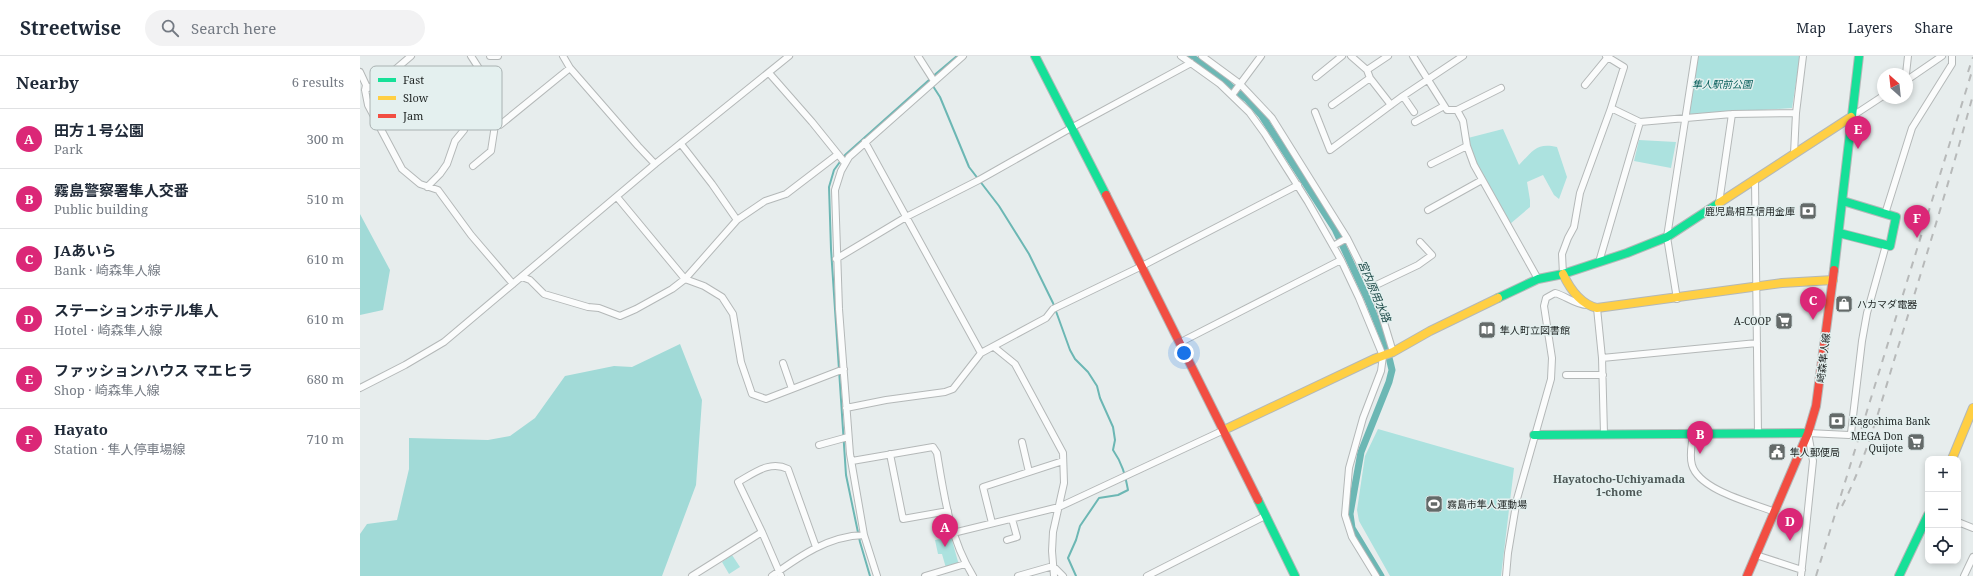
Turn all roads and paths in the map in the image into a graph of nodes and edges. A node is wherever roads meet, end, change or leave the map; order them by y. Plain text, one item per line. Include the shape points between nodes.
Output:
1 (411, 56) edge
2 (471, 56) edge
3 (490, 56) edge
4 (497, 56) edge
5 (563, 56) edge
6 (789, 56) edge
7 (918, 56) edge
8 (963, 56) edge
9 (1036, 56) edge
10 (1181, 56) edge
11 (1202, 56) edge
12 (1261, 56) edge
13 (1342, 56) edge
14 (1351, 56) edge
15 (1388, 56) edge
16 (1413, 56) edge
17 (1463, 56) edge
18 (1695, 56) edge
19 (1803, 56) edge
20 (1859, 56) edge
21 (1908, 56) edge
22 (1942, 56) edge
23 (1952, 56) edge
24 (1607, 57) edge
25 (1191, 63) junction
26 (399, 66) edge
27 (477, 66) edge
28 (570, 68) junction
29 (1907, 68) edge
30 (1367, 70) junction
31 (360, 72) edge
32 (769, 73) junction
33 (1913, 76) edge
34 (1316, 77) dead end
35 (1370, 78) junction
36 (1428, 79) junction
37 (933, 81) junction
38 (1240, 84) junction
39 (1585, 85) dead end
40 (364, 86) edge
41 (1501, 88) dead end
42 (1232, 95) junction
43 (1403, 96) junction
44 (1877, 100) edge
45 (1332, 105) dead end
46 (1391, 105) junction
47 (1444, 106) junction
48 (1611, 108) junction
49 (370, 109) edge
50 (1457, 110) junction
51 (1315, 112) dead end
52 (1414, 112) dead end
53 (1796, 113) junction
54 (1732, 114) junction
55 (1851, 117) junction
56 (1685, 118) junction
57 (1415, 122) dead end
58 (1640, 122) junction
59 (502, 123) edge
60 (1071, 128) junction
61 (381, 130) edge
62 (464, 130) edge
63 (494, 130) edge
64 (865, 142) junction
65 (681, 144) junction
66 (1467, 146) junction
67 (837, 154) junction
68 (1794, 154) junction
69 (845, 163) junction
70 (655, 164) junction
71 (1431, 164) dead end
72 (473, 166) dead end
73 (1482, 180) junction
74 (1755, 180) junction
75 (1298, 186) junction
76 (427, 187) junction
77 (617, 197) junction
78 (1843, 200) junction
79 (1719, 203) junction
80 (1428, 210) dead end
81 (1885, 214) junction
82 (906, 217) junction
83 (737, 220) junction
84 (1839, 233) junction
85 (1668, 237) junction
86 (1347, 238) junction
87 (1420, 242) dead end
88 (1886, 245) junction
89 (1334, 246) junction
90 (836, 259) junction
91 (1341, 260) junction
92 (1599, 262) junction
93 (1142, 266) junction
94 (1563, 274) junction
95 (522, 277) junction
96 (685, 279) junction
97 (1538, 279) junction
98 (1833, 280) junction
99 (513, 284) junction
100 (1372, 287) junction
101 (1757, 287) junction
102 (1677, 299) junction
103 (1587, 305) junction
104 (1597, 308) junction
105 (1179, 343) junction
106 (1758, 343) junction
107 (994, 347) junction
108 (1393, 352) junction
109 (981, 353) junction
110 (1383, 356) junction
111 (1602, 358) junction
112 (783, 363) dead end
113 (844, 369) junction
114 (1603, 375) junction
115 (1566, 376) dead end
116 (360, 388) edge
117 (792, 389) junction
118 (846, 408) junction
119 (1973, 408) edge
120 (1224, 430) junction
121 (1808, 432) junction
122 (1604, 434) junction
123 (1693, 434) junction
124 (1758, 434) junction
125 (1534, 436) junction
126 (848, 438) junction
127 (1022, 442) dead end
128 (819, 445) dead end
129 (890, 454) junction
130 (1953, 456) edge
131 (852, 461) junction
132 (1062, 461) junction
133 (1029, 472) junction
134 (1060, 507) junction
135 (948, 511) junction
136 (1775, 512) junction
137 (1265, 516) junction
138 (1012, 519) junction
139 (1925, 521) edge
140 (992, 523) junction
141 (1961, 523) edge
142 (1973, 528) edge
143 (762, 532) junction
144 (952, 533) junction
145 (864, 535) junction
146 (1007, 540) dead end
147 (816, 547) junction
148 (1756, 555) junction
149 (1973, 557) edge
150 (966, 564) junction
151 (1053, 566) junction
152 (1802, 573) edge
153 (779, 574) edge
154 (692, 576) edge
155 (772, 576) edge
156 (877, 576) edge
157 (925, 576) edge
158 (973, 576) edge
159 (1018, 576) edge
160 (1054, 576) edge
161 (1063, 576) edge
162 (1148, 576) edge
163 (1295, 576) edge
164 (1376, 576) edge
165 (1506, 576) edge
166 (1747, 576) edge
167 (1899, 576) edge
168 (1964, 576) edge

1 - 26 street
2 - 27 street
3 - 4 street
5 - 28 street
6 - 32 street
7 - 37 street
8 - 37 street
9 - 60 street
10 - 25 street
11 - 38 street
12 - 38 street
13 - 34 street
14 - 30 street
15 - 30 street
16 - 36 street
17 - 36 street
18 - 56 street
19 - 53 street
20 - 55 street, 崎森隼人線
21 - 29 street
22 - 33 street
23 - 81 street via 1952,64 1912,128
24 - 39 street
24 - 48 street via 1624,66
25 - 42 street
25 - 60 street
28 - 59 street
28 - 70 street
30 - 35 street
31 - 40 street
32 - 65 street
32 - 67 street
35 - 45 street
35 - 46 street
36 - 43 street
36 - 47 street
37 - 64 street
38 - 42 street
38 - 86 street via 1272,118
40 - 49 street
41 - 50 street
42 - 75 street via 1265,134
43 - 46 street
43 - 52 street
44 - 55 street
46 - 51 street via 1330,150
47 - 50 street via 1447,110
47 - 57 street
48 - 58 street
48 - 94 street via 1580,192 1574,227 1562,254
50 - 66 street via 1464,121
53 - 54 street
53 - 68 street
54 - 56 street
54 - 79 street
55 - 68 street
55 - 78 street, 崎森隼人線
56 - 58 street
56 - 85 street
58 - 92 street
60 - 82 street via 981,179
60 - 93 street
61 - 76 street via 402,169
62 - 76 street via 455,141 447,164
63 - 72 street via 491,151
64 - 69 street
64 - 82 street
65 - 70 street
65 - 83 street
66 - 71 street
66 - 73 street
67 - 69 street
67 - 83 street via 786,194 765,201
68 - 74 street
69 - 90 street via 835,190
70 - 77 street
73 - 80 street
73 - 97 street
74 - 79 street
74 - 101 street
75 - 89 street
75 - 93 street
76 - 99 street via 438,190 471,235
77 - 95 street
77 - 96 street
78 - 81 street
78 - 84 street, 崎森隼人線
79 - 85 street
81 - 88 street via 1896,218 1890,246
82 - 90 street
82 - 109 street
83 - 96 street
84 - 88 street
84 - 98 street, 崎森隼人線
85 - 92 street
85 - 102 street
86 - 89 street
86 - 100 street
87 - 100 street via 1432,254 1418,265
88 - 121 street via 1867,313 1851,433 1849,435
89 - 91 street
90 - 113 street
91 - 105 street
91 - 110 street
92 - 94 street
93 - 105 street
93 - 107 street via 1060,305 1046,318
94 - 97 street
94 - 103 street via 1567,283
95 - 96 street via 530,280 544,294 620,316 654,300
95 - 99 street
96 - 117 street via 704,286 722,297 733,314 741,362 752,394 766,399
97 - 108 street via 1430,331
98 - 101 street
98 - 121 street, 崎森隼人線 via 1816,406
99 - 116 street via 444,342
100 - 108 street
101 - 102 street
101 - 106 street
102 - 104 street
103 - 104 street
103 - 125 street via 1580,305 1555,293 1546,298 1544,306 1552,358 1552,379
104 - 111 street
105 - 120 street
106 - 111 street
106 - 124 street
107 - 109 street
107 - 132 street via 1015,364 1063,453
108 - 110 street
109 - 118 street via 953,389
110 - 120 street
110 - 164 street via 1381,371 1348,468 1345,508 1346,522 1352,537
111 - 114 street
112 - 117 street
113 - 117 street
113 - 118 street
114 - 115 street
114 - 122 street
118 - 126 street
119 - 130 street
120 - 134 street
120 - 137 street
121 - 124 street
121 - 136 street, 崎森隼人線
121 - 152 street via 1813,461
122 - 123 street
122 - 125 street
123 - 124 street
123 - 136 street via 1691,463 1699,477 1713,488
125 - 165 street via 1517,499
126 - 128 street
126 - 131 street
127 - 133 street
129 - 131 street
129 - 135 street via 933,446 937,453
129 - 135 street via 903,519
131 - 145 street
132 - 133 street
132 - 134 street via 1064,483
133 - 140 street via 983,487
134 - 138 street
134 - 151 street via 1053,532
135 - 144 street
136 - 148 street, 崎森隼人線
137 - 162 street
137 - 163 street
138 - 140 street
138 - 146 street via 1017,537
139 - 167 street
140 - 144 street
141 - 142 street
143 - 147 street via 738,482 771,465 780,465 788,469
143 - 153 street
143 - 154 street
144 - 150 street
145 - 147 street via 854,535
145 - 156 street
147 - 153 street
148 - 152 street
148 - 166 street, 崎森隼人線
149 - 168 street
150 - 157 street
150 - 158 street
151 - 159 street
151 - 160 street
151 - 161 street
153 - 155 street

